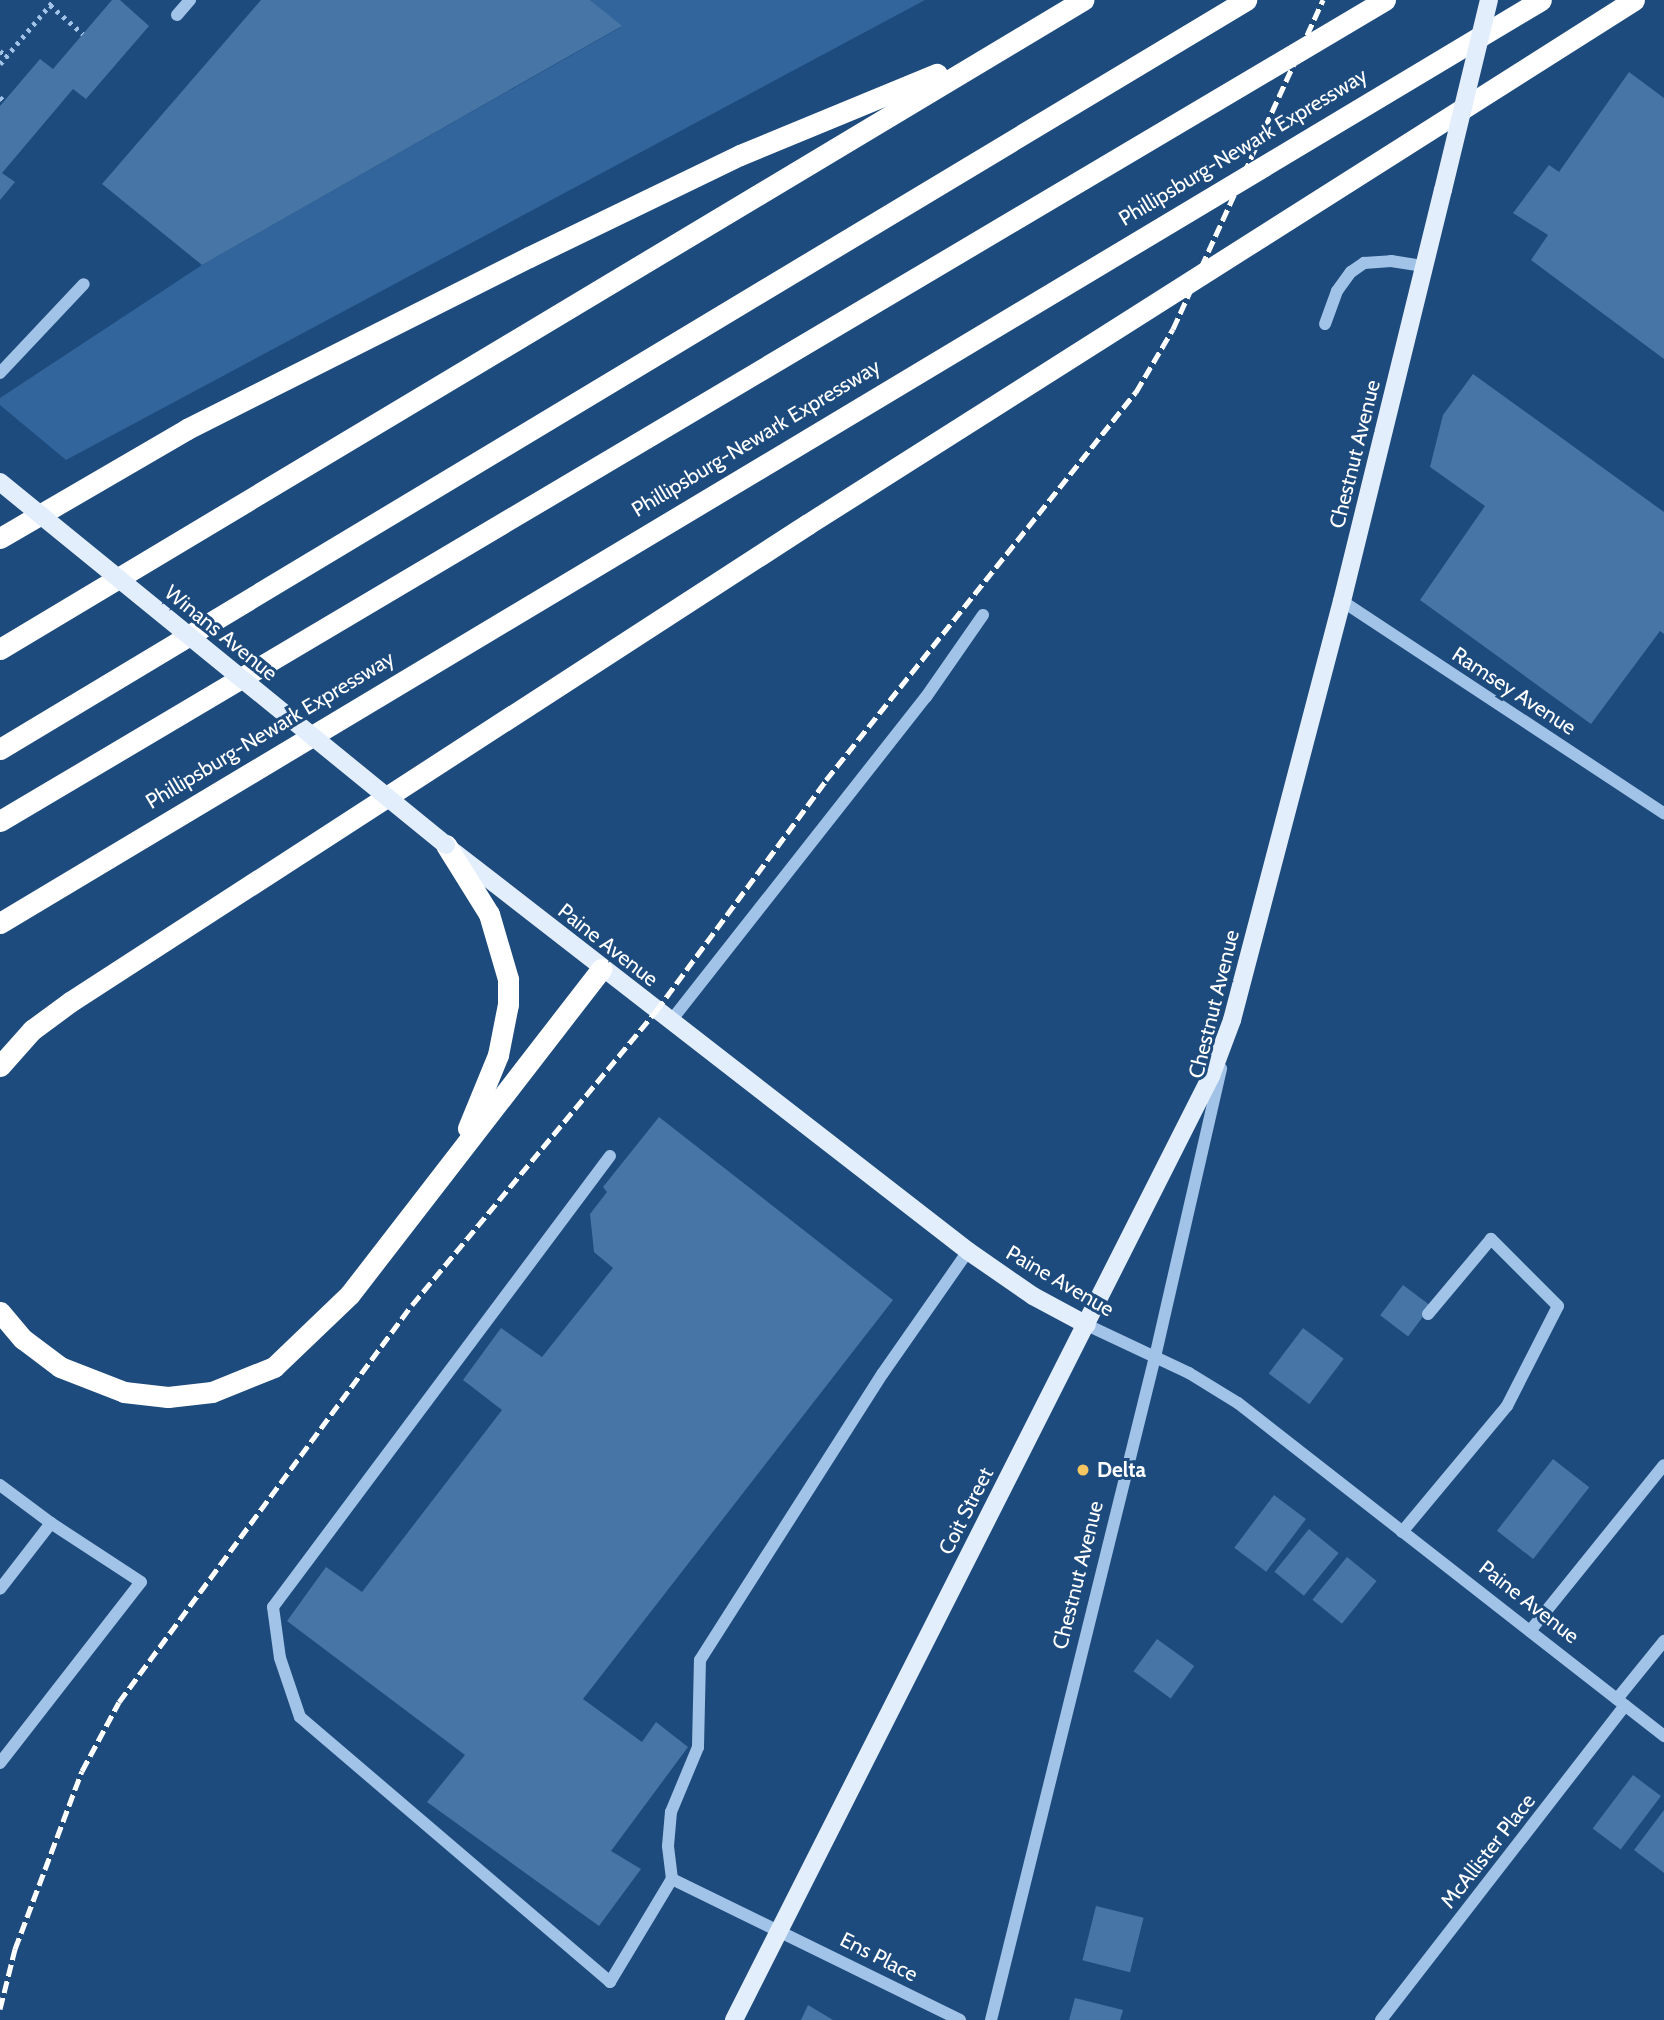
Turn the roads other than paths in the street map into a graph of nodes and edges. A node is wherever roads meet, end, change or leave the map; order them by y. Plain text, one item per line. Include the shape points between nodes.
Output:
1 (190, 0) edge
2 (1083, 0) edge
3 (1246, 0) edge
4 (1385, 0) edge
5 (1489, 0) edge
6 (1541, 0) edge
7 (1634, 0) edge
8 (177, 15) dead end
9 (1004, 47) junction
10 (1424, 266) junction
11 (84, 284) dead end
12 (1325, 324) dead end
13 (0, 373) edge
14 (0, 482) edge
15 (0, 538) edge
16 (1342, 601) junction
17 (983, 615) dead end
18 (0, 649) edge
19 (0, 749) edge
20 (1664, 813) edge
21 (0, 821) edge
22 (446, 845) junction
23 (0, 923) edge
24 (601, 969) junction
25 (1232, 1020) junction
26 (670, 1022) junction
27 (0, 1066) edge
28 (610, 1156) dead end
29 (441, 1177) junction
30 (968, 1251) junction
31 (0, 1312) edge
32 (1429, 1314) dead end
33 (1087, 1325) junction
34 (1155, 1357) junction
35 (1664, 1465) edge
36 (0, 1485) edge
37 (51, 1522) junction
38 (1402, 1532) junction
39 (0, 1589) edge
40 (1530, 1631) junction
41 (1664, 1641) edge
42 (1621, 1702) junction
43 (1664, 1736) edge
44 (0, 1763) edge
45 (672, 1879) junction
46 (780, 1928) junction
47 (734, 2020) edge
48 (960, 2020) edge
49 (991, 2020) edge
50 (1381, 2020) edge

1 - 8 street
2 - 9 highway
3 - 19 highway
4 - 21 highway
5 - 10 main road, Chestnut Avenue, bridge
6 - 23 highway, Phillipsburg-Newark Expressway
7 - 27 highway via 808,524 69,1002 32,1030
9 - 15 highway via 740,155 541,251 187,429
9 - 18 highway
10 - 12 street via 1364,263 1337,291
10 - 16 main road, Chestnut Avenue
11 - 13 street
14 - 22 main road, Winans Avenue, bridge
16 - 20 street, Ramsey Avenue
16 - 25 main road, Chestnut Avenue
17 - 26 street via 926,697
22 - 24 main road, Paine Avenue
22 - 29 highway via 477,890 498,934 508,979 508,1004 487,1085
24 - 26 main road, Paine Avenue
24 - 29 highway
25 - 33 main road, Coit Street via 1195,1116
25 - 34 street, Chestnut Avenue
26 - 30 main road, Paine Avenue
28 - 45 street via 273,1607 280,1658 300,1717 610,1982
29 - 31 highway via 350,1294 310,1337 274,1367 235,1386 167,1397 102,1387 42,1355
30 - 33 main road, Paine Avenue via 1033,1296
30 - 45 street via 883,1373 700,1660 698,1747 671,1812
32 - 38 street via 1491,1239 1558,1306 1507,1406
33 - 34 street, Paine Avenue
33 - 46 main road, Coit Street
34 - 38 street, Paine Avenue via 1238,1403
34 - 49 street, Chestnut Avenue
35 - 40 street
36 - 37 street
37 - 39 street
37 - 44 street via 141,1582
38 - 40 street, Paine Avenue
40 - 42 street, Paine Avenue
41 - 42 street, McAllister Place
42 - 43 street, Paine Avenue
42 - 50 street, McAllister Place
45 - 46 street, Ens Place via 743,1917
46 - 47 main road, Coit Street
46 - 48 street, Ens Place

